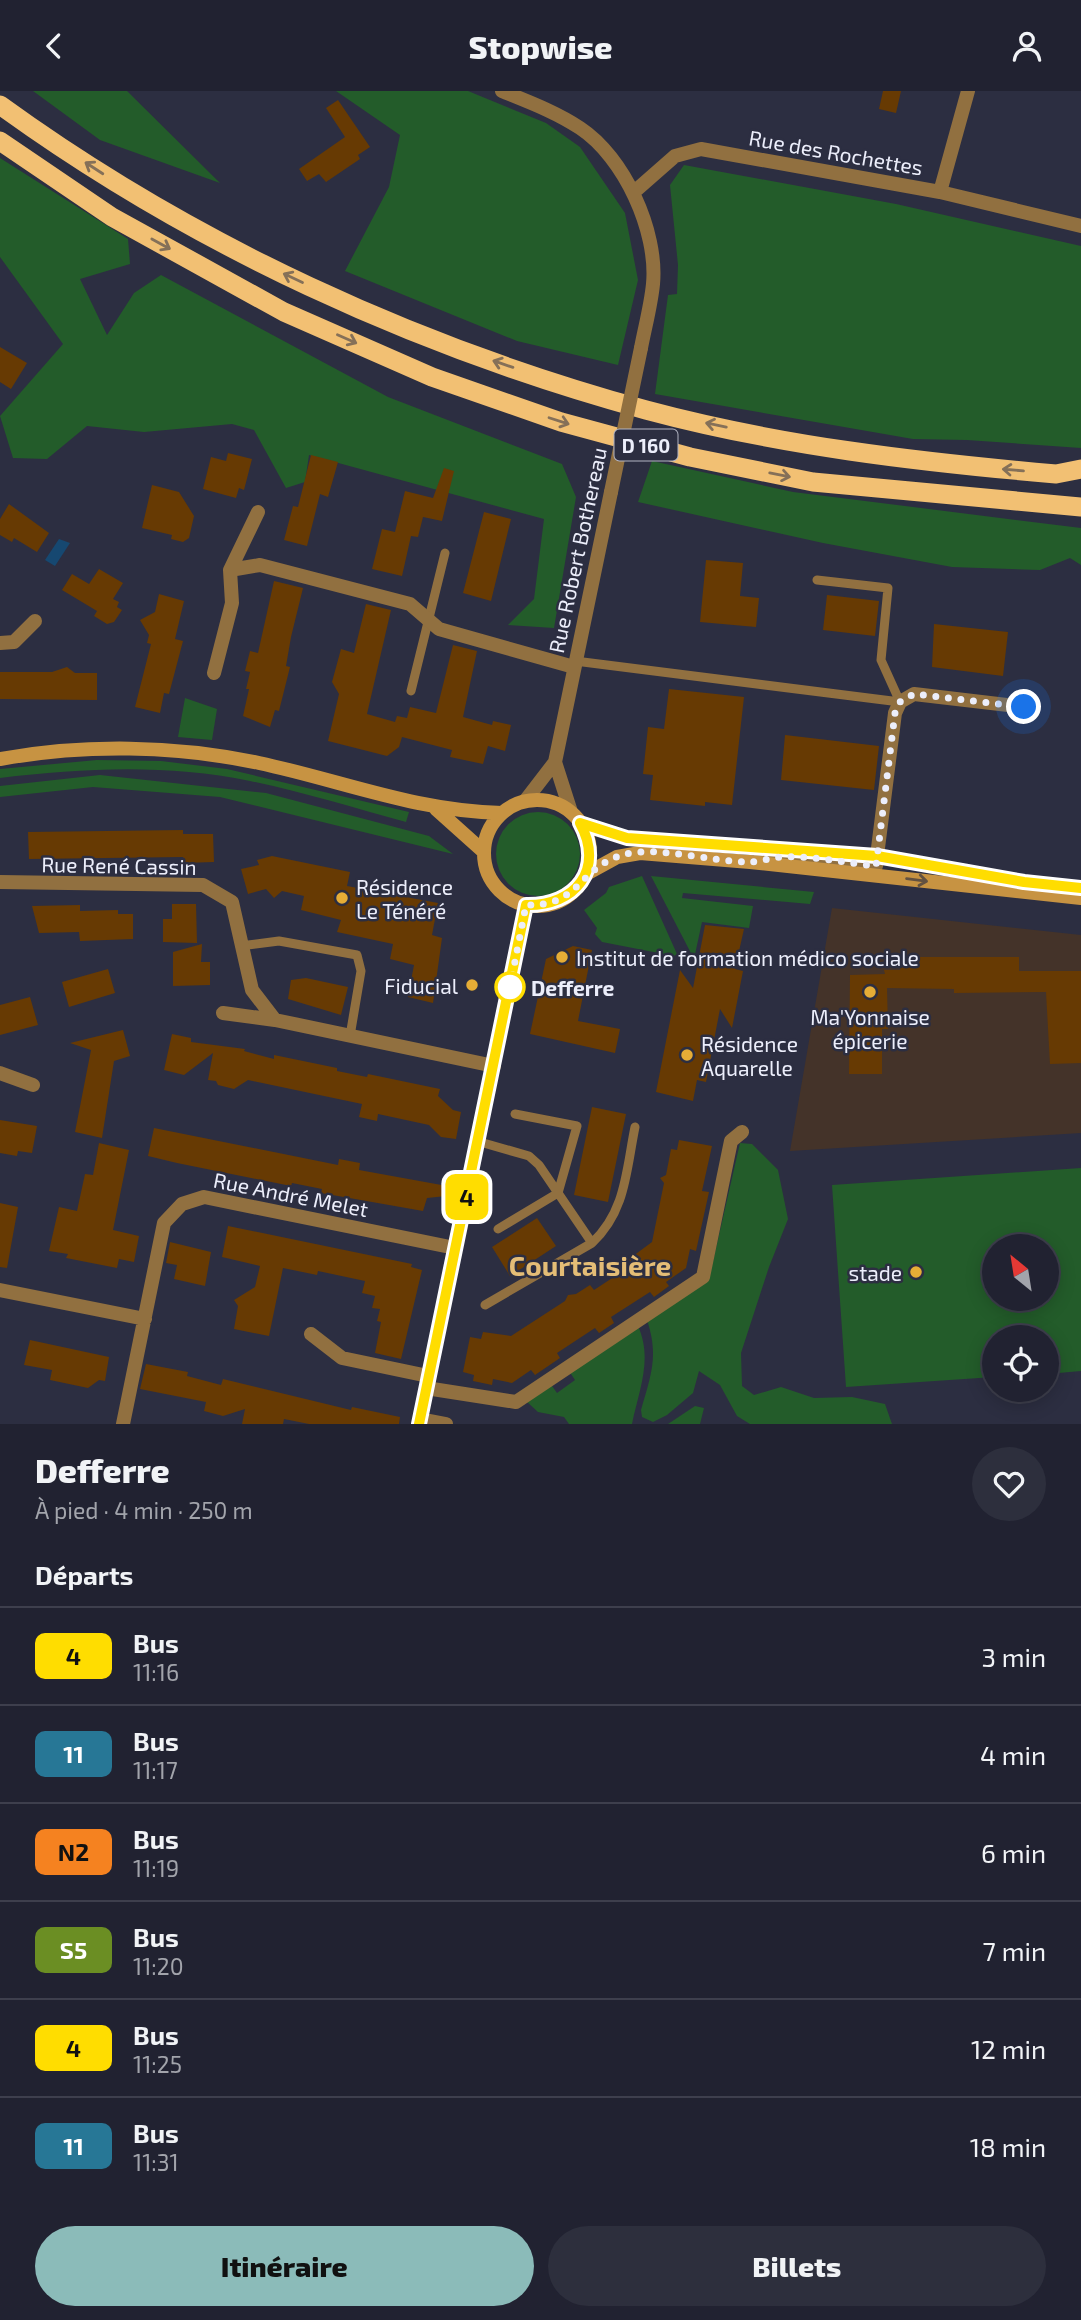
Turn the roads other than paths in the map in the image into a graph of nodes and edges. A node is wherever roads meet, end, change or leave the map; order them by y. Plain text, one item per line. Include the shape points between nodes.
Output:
1 (502, 91) edge
2 (968, 91) edge
3 (0, 105) edge
4 (0, 141) edge
5 (634, 192) junction
6 (940, 192) junction
7 (1081, 226) edge
8 (1081, 472) edge
9 (1081, 507) edge
10 (258, 512) dead end
11 (444, 553) dead end
12 (230, 570) junction
13 (817, 580) dead end
14 (429, 619) junction
15 (35, 621) dead end
16 (0, 643) edge
17 (575, 664) junction
18 (214, 673) dead end
19 (411, 691) dead end
20 (900, 702) junction
21 (1024, 707) dead end
22 (0, 759) edge
23 (555, 762) junction
24 (525, 801) junction
25 (435, 809) junction
26 (502, 813) junction
27 (576, 818) junction
28 (484, 852) junction
29 (877, 856) junction
30 (750, 862) junction
31 (586, 874) junction
32 (0, 882) edge
33 (1081, 888) edge
34 (1081, 898) edge
35 (526, 905) junction
36 (240, 946) junction
37 (223, 1013) dead end
38 (275, 1020) junction
39 (350, 1036) junction
40 (494, 1066) junction
41 (0, 1073) edge
42 (33, 1085) dead end
43 (515, 1114) dead end
44 (635, 1126) dead end
45 (742, 1132) dead end
46 (480, 1142) junction
47 (558, 1193) junction
48 (498, 1229) dead end
49 (592, 1243) junction
50 (455, 1248) junction
51 (0, 1290) edge
52 (485, 1305) dead end
53 (145, 1319) junction
54 (311, 1334) dead end
55 (427, 1382) junction
56 (420, 1422) edge
57 (123, 1424) edge
58 (446, 1424) edge

1 - 5 street, Rue Robert Bothereau via 582,129 607,153
2 - 6 street, Rue des Rochettes
8 -> 3 highway, D 160 via 1056,474 839,450 718,426 591,394 446,345 263,264 109,178
4 -> 9 highway, D 160 via 112,217 284,312 432,377 561,422 690,457 813,482
5 - 6 street, Rue des Rochettes via 674,156 701,149
5 - 17 street, Rue Robert Bothereau, bridge via 649,242 654,282
6 - 7 street
10 - 12 street
11 - 14 lane
12 - 14 street via 260,565 410,604
12 - 18 street via 232,603
13 - 20 lane via 888,589 881,660
14 - 17 street via 439,629
14 - 19 lane
15 - 16 street via 14,642
17 - 20 lane
17 - 23 street, Rue Robert Bothereau
20 - 21 street via 914,694
20 - 29 street
22 - 25 main road via 105,749 213,755
23 - 24 street, Rue Robert Bothereau
23 - 27 street, Rue Robert Bothereau
24 - 26 main road
24 - 27 main road via 549,802
25 - 26 main road
25 - 28 main road
26 - 28 main road via 488,832
27 - 29 main road via 627,838
27 - 31 main road via 590,848
28 - 35 main road via 492,881
29 - 30 street via 876,866 782,857
29 - 33 main road
30 - 31 main road via 629,853
30 -> 34 main road
31 - 35 main road via 562,900
32 - 36 street, Rue René Cassin via 203,885 232,902
35 - 40 street
36 - 38 street, Rue René Cassin via 252,990
36 - 39 lane via 279,941 357,955 361,971
37 - 38 street
38 - 39 street
39 - 40 street
40 - 46 street
41 - 42 street
43 - 47 lane via 577,1126
44 - 49 lane via 618,1210
45 - 55 street via 732,1141 703,1277 516,1402
46 - 47 lane via 529,1156
46 - 50 street
47 - 48 lane
47 - 49 lane
49 - 52 lane
50 - 53 street, Rue André Melet via 204,1197 182,1204 164,1223
50 - 55 street
51 - 53 street
53 - 57 street, Rue André Melet
54 - 55 street via 342,1358
55 - 56 street
56 - 58 street

